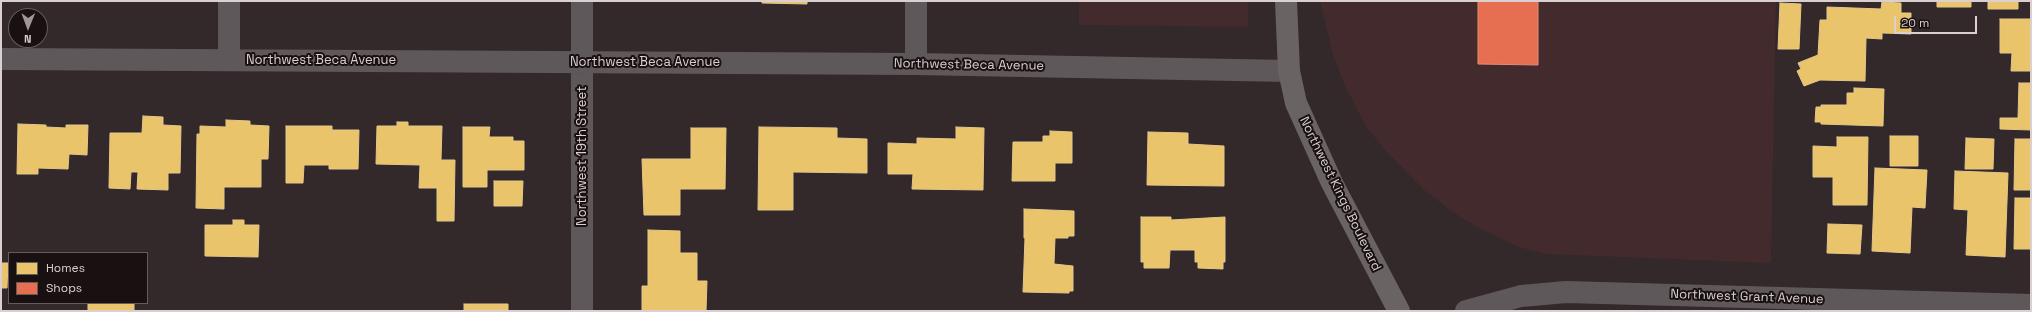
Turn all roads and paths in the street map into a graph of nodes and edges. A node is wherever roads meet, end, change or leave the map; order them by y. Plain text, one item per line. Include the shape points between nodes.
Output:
1 (229, 1) edge
2 (582, 1) edge
3 (916, 1) edge
4 (1286, 1) edge
5 (1, 59) edge
6 (229, 60) junction
7 (582, 62) junction
8 (916, 64) junction
9 (1289, 71) junction
10 (2031, 305) edge
11 (582, 311) edge
12 (1399, 311) edge
13 (1466, 311) edge

1 - 6 street
2 - 7 street, Northwest 19th Street
3 - 8 street
4 - 9 main road, Northwest Kings Boulevard
5 - 6 street, Northwest Beca Avenue
6 - 7 street, Northwest Beca Avenue
7 - 8 street, Northwest Beca Avenue
7 - 11 street, Northwest 19th Street
8 - 9 street, Northwest Beca Avenue
9 - 12 main road, Northwest Kings Boulevard via 1296,103 1306,130
10 - 13 street, Northwest Grant Avenue via 1566,292 1521,296

